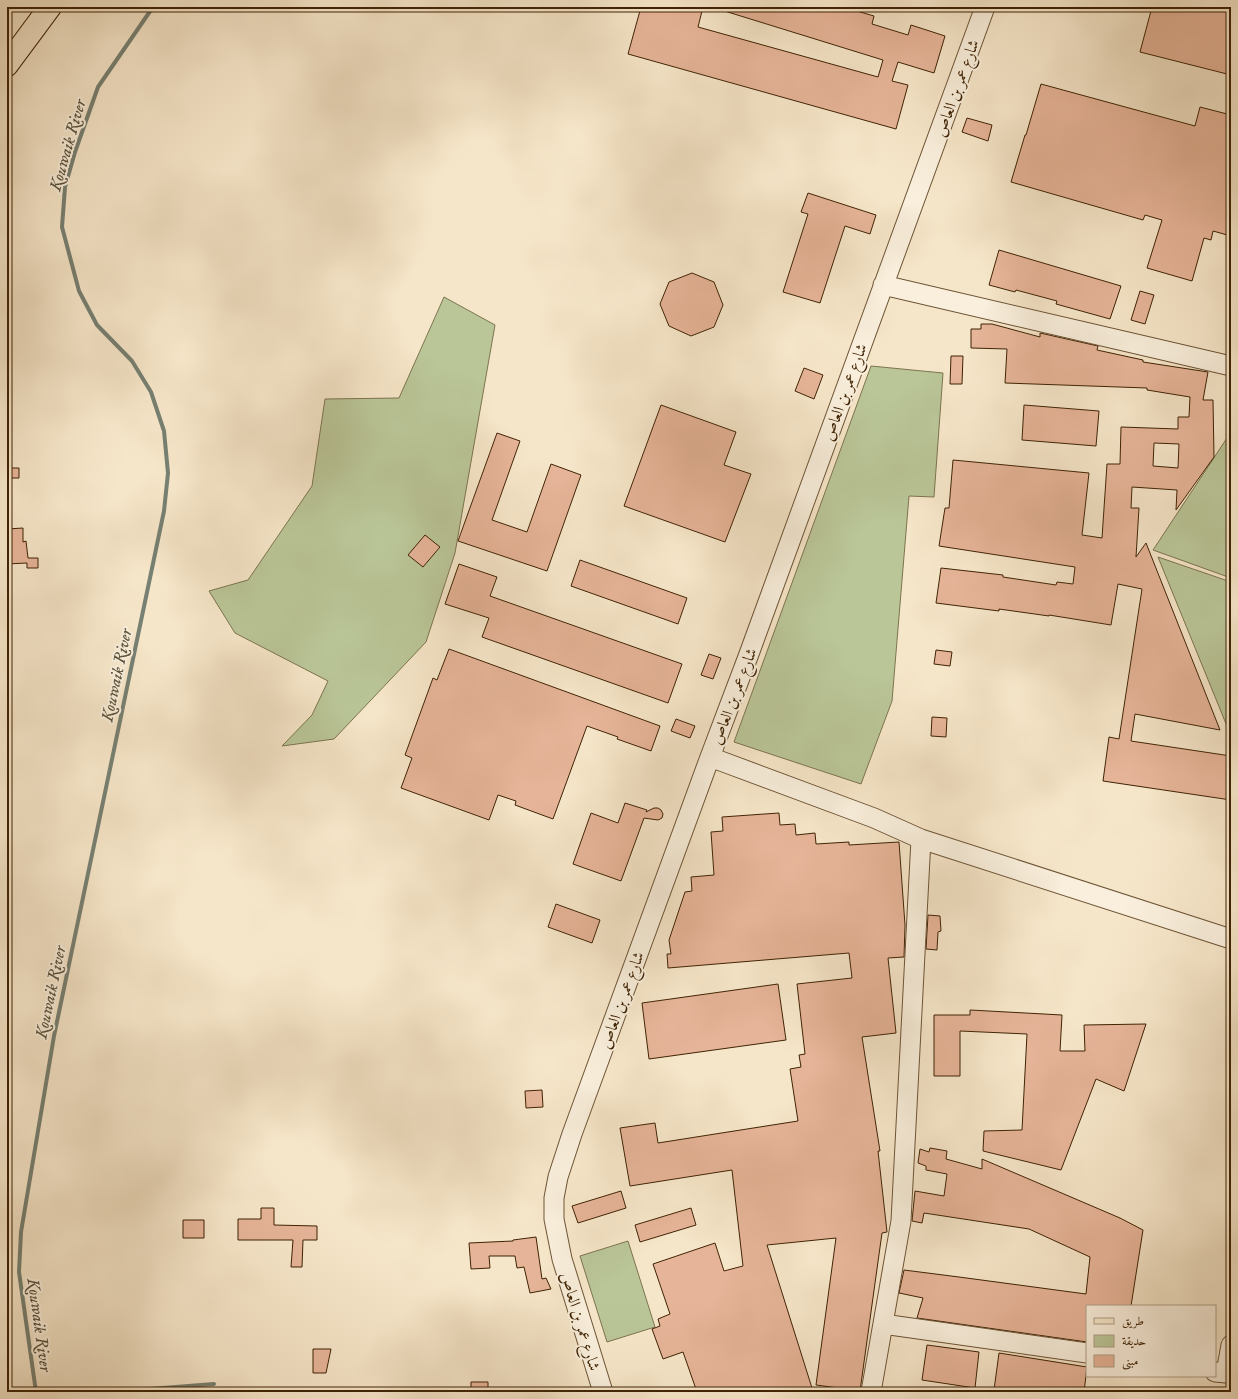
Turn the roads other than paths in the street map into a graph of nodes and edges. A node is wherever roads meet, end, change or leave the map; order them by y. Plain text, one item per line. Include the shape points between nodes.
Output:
1 (50, 7) edge
2 (985, 7) edge
3 (7, 65) edge
4 (883, 285) junction
5 (1231, 366) edge
6 (710, 757) junction
7 (921, 838) junction
8 (1231, 940) edge
9 (883, 1324) junction
10 (1231, 1345) edge
11 (1086, 1353) edge
12 (1216, 1372) edge
13 (603, 1392) edge
14 (871, 1392) edge

1 - 3 main road
2 - 4 street, شارع عمر بن العاص
4 - 5 street
4 - 6 street, شارع عمر بن العاص
6 - 7 street
6 - 13 street, شارع عمر بن العاص via 572,1134 556,1187 554,1219 562,1259
7 - 8 street
7 - 9 street via 901,1221
9 - 11 street
9 - 14 street
10 - 12 street via 1226,1373

